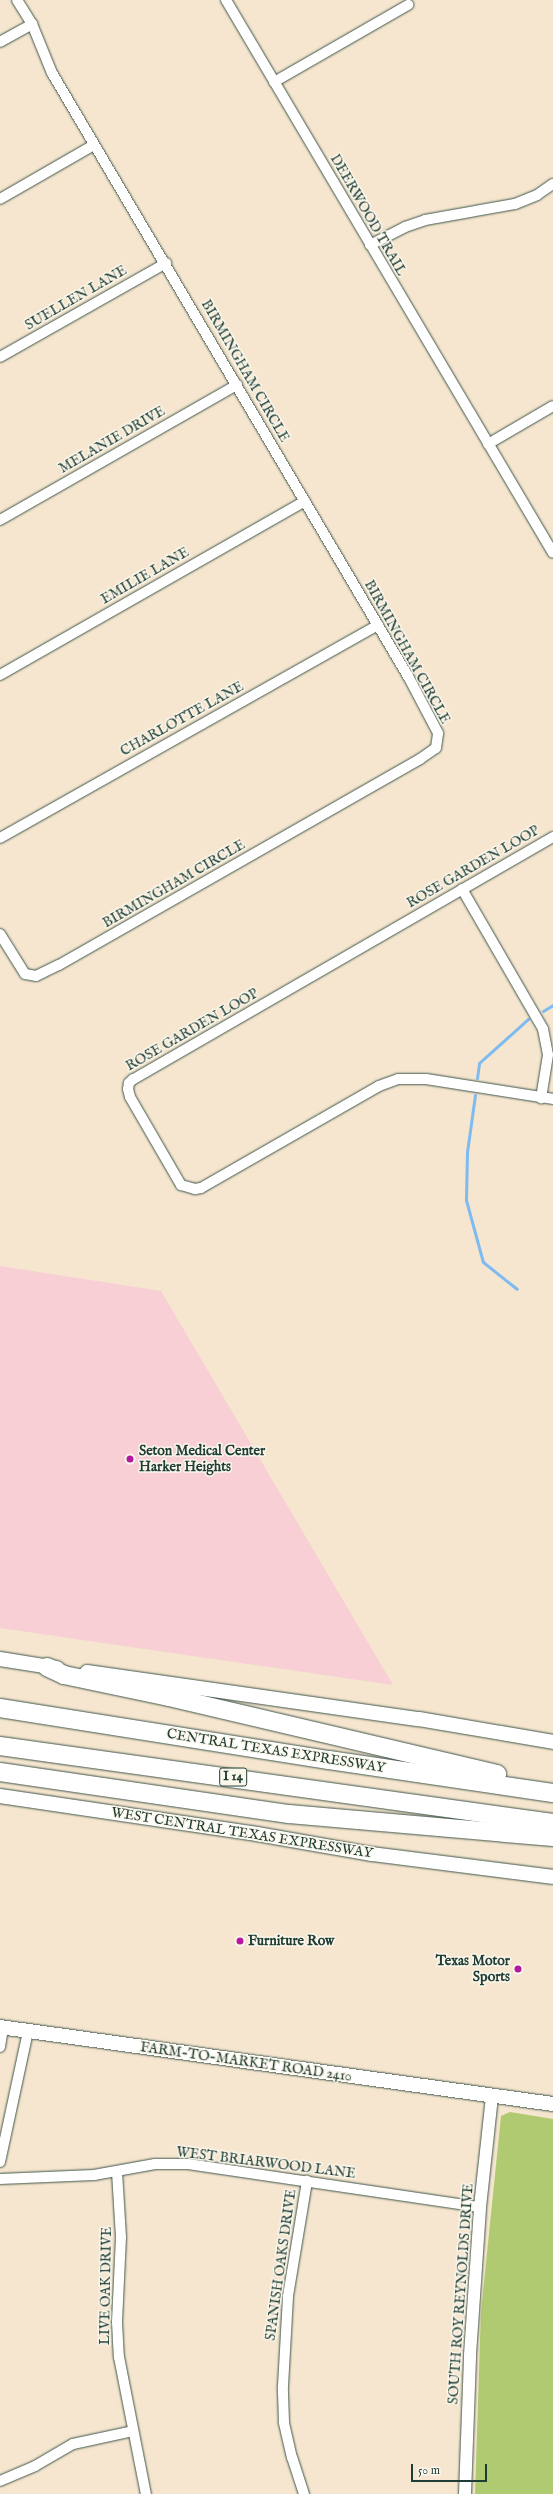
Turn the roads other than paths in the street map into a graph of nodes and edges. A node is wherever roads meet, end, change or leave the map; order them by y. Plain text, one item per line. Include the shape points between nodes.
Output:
1 (17, 0) edge
2 (226, 0) edge
3 (408, 5) dead end
4 (32, 24) junction
5 (0, 42) edge
6 (274, 82) junction
7 (94, 145) junction
8 (553, 184) edge
9 (0, 199) edge
10 (370, 245) junction
11 (166, 263) junction
12 (0, 357) edge
13 (237, 385) junction
14 (553, 406) edge
15 (488, 444) junction
16 (305, 501) junction
17 (0, 520) edge
18 (553, 553) edge
19 (378, 625) junction
20 (0, 675) edge
21 (553, 837) edge
22 (0, 838) edge
23 (462, 889) junction
24 (0, 934) edge
25 (549, 1032) edge
26 (542, 1098) junction
27 (553, 1099) edge
28 (0, 1660) edge
29 (47, 1667) junction
30 (0, 1708) edge
31 (553, 1742) edge
32 (0, 1746) edge
33 (0, 1772) edge
34 (533, 1789) junction
35 (553, 1792) edge
36 (0, 1796) edge
37 (553, 1823) edge
38 (553, 1837) edge
39 (553, 1877) edge
40 (2, 2028) edge
41 (28, 2031) junction
42 (0, 2047) edge
43 (492, 2096) junction
44 (553, 2104) edge
45 (0, 2162) edge
46 (116, 2172) junction
47 (0, 2179) edge
48 (307, 2182) junction
49 (480, 2207) junction
50 (133, 2430) junction
51 (0, 2481) edge
52 (146, 2494) edge
53 (304, 2494) edge
54 (465, 2494) edge

1 - 4 street, BIRMINGHAM CIRCLE
2 - 6 street, DEERWOOD TRAIL
3 - 6 street
4 - 5 street
4 - 7 street, BIRMINGHAM CIRCLE via 52,73
6 - 10 street, DEERWOOD TRAIL
7 - 9 street
7 - 11 street, BIRMINGHAM CIRCLE
8 - 10 street via 537,195 515,204 425,220
10 - 15 street, DEERWOOD TRAIL
11 - 12 street, SUELLEN LANE
11 - 13 street, BIRMINGHAM CIRCLE
13 - 16 street, BIRMINGHAM CIRCLE
13 - 17 street, MELANIE DRIVE
14 - 15 street
15 - 18 street, DEERWOOD TRAIL
16 - 19 street, BIRMINGHAM CIRCLE
16 - 20 street, EMILIE LANE
19 - 22 street, CHARLOTTE LANE
19 - 24 street, BIRMINGHAM CIRCLE via 432,720 438,733 436,748 36,976 25,974
21 - 23 street, ROSE GARDEN LOOP
23 - 25 street
23 - 26 street, ROSE GARDEN LOOP via 133,1079 128,1083 130,1097 181,1185 195,1189 379,1086 398,1079 426,1079
25 - 26 street
26 - 27 street, ROSE GARDEN LOOP
28 - 29 main road
29 - 31 main road via 419,1719
29 - 34 highway via 64,1675 504,1776
30 - 34 highway, CENTRAL TEXAS EXPRESSWAY / I 14
32 - 37 highway, I 14
33 - 38 highway via 289,1814
34 - 35 highway, CENTRAL TEXAS EXPRESSWAY / I 14
36 - 39 main road, WEST CENTRAL TEXAS EXPRESSWAY via 257,1834 372,1854
40 - 41 main road, FARM-TO-MARKET ROAD 2410
40 - 42 street
41 - 43 main road, FARM-TO-MARKET ROAD 2410
41 - 45 street
43 - 44 main road, FARM-TO-MARKET ROAD 2410
43 - 49 street, SOUTH ROY REYNOLDS DRIVE
46 - 47 street, WEST BRIARWOOD LANE
46 - 48 street, WEST BRIARWOOD LANE via 155,2164 188,2164
46 - 50 street, LIVE OAK DRIVE via 121,2237 117,2322 119,2357
48 - 49 street, WEST BRIARWOOD LANE
48 - 53 street, SPANISH OAKS DRIVE via 288,2296 283,2386 284,2422
49 - 54 street, SOUTH ROY REYNOLDS DRIVE via 470,2355
50 - 51 street via 73,2444 36,2466
50 - 52 street, LIVE OAK DRIVE

